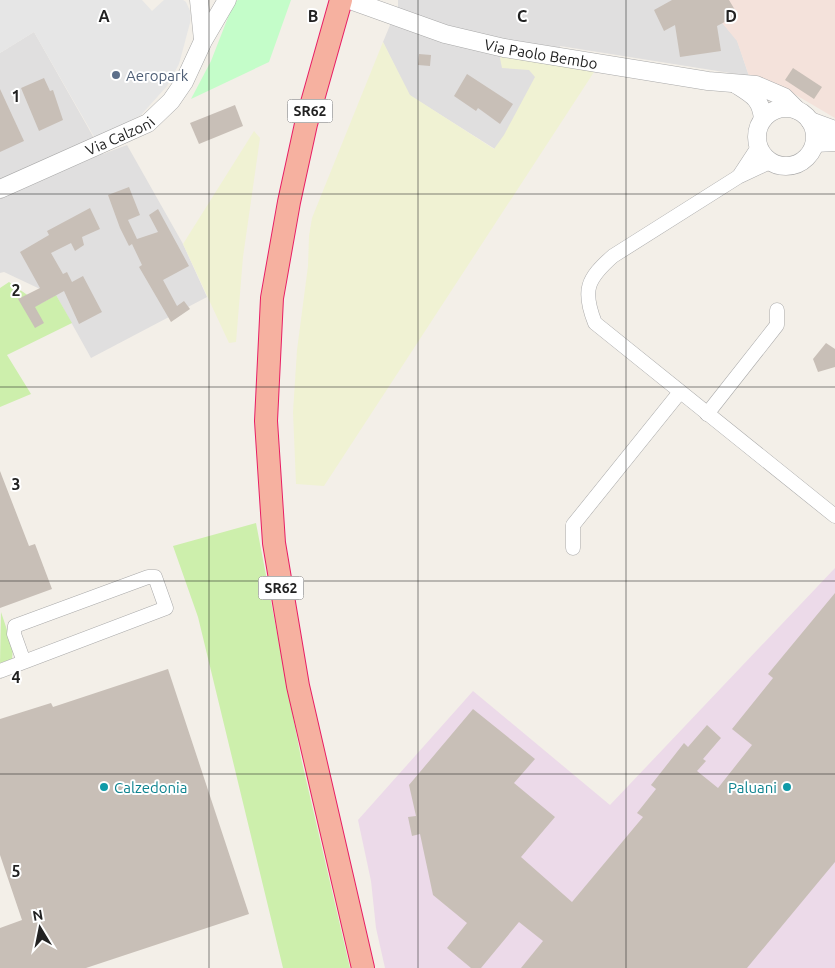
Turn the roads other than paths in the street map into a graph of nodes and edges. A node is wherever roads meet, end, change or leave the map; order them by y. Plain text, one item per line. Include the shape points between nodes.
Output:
1 (199, 0) edge
2 (227, 0) edge
3 (341, 0) edge
4 (345, 0) edge
5 (350, 0) edge
6 (336, 22) junction
7 (203, 41) junction
8 (736, 84) junction
9 (804, 115) junction
10 (763, 119) junction
11 (835, 130) edge
12 (835, 142) edge
13 (815, 143) junction
14 (758, 147) junction
15 (770, 162) junction
16 (738, 177) junction
17 (0, 189) edge
18 (777, 310) dead end
19 (680, 392) junction
20 (707, 414) junction
21 (835, 516) edge
22 (573, 548) dead end
23 (24, 662) junction
24 (0, 671) edge
25 (363, 968) edge

1 - 7 street
2 - 7 street, Via Calzoni
3 - 6 highway
4 - 6 highway, SR62
5 - 8 street, Via Paolo Bembo via 445,34 504,48
6 - 25 highway, SR62 via 306,124 282,240 272,298 266,421 274,543 298,686
7 - 17 street, Via Calzoni via 172,101 148,123
8 - 9 street, Via Paolo Bembo via 756,85 784,97
8 - 10 street, Via Paolo Bembo via 753,95 762,106
9 - 10 street, Via Paolo Bembo via 782,108
9 - 11 street, Via Paolo Bembo
9 - 13 street via 815,135
10 - 14 street via 758,128
12 - 13 street
13 - 15 street via 812,152 798,164 788,166
14 - 15 street
14 - 16 street
15 - 16 street
16 - 19 street via 613,256 590,283 588,304 595,323
18 - 20 street via 777,325
19 - 20 street
19 - 22 street via 573,525
20 - 21 street
23 - 23 street via 166,608 155,577 15,626 14,634
23 - 24 street

